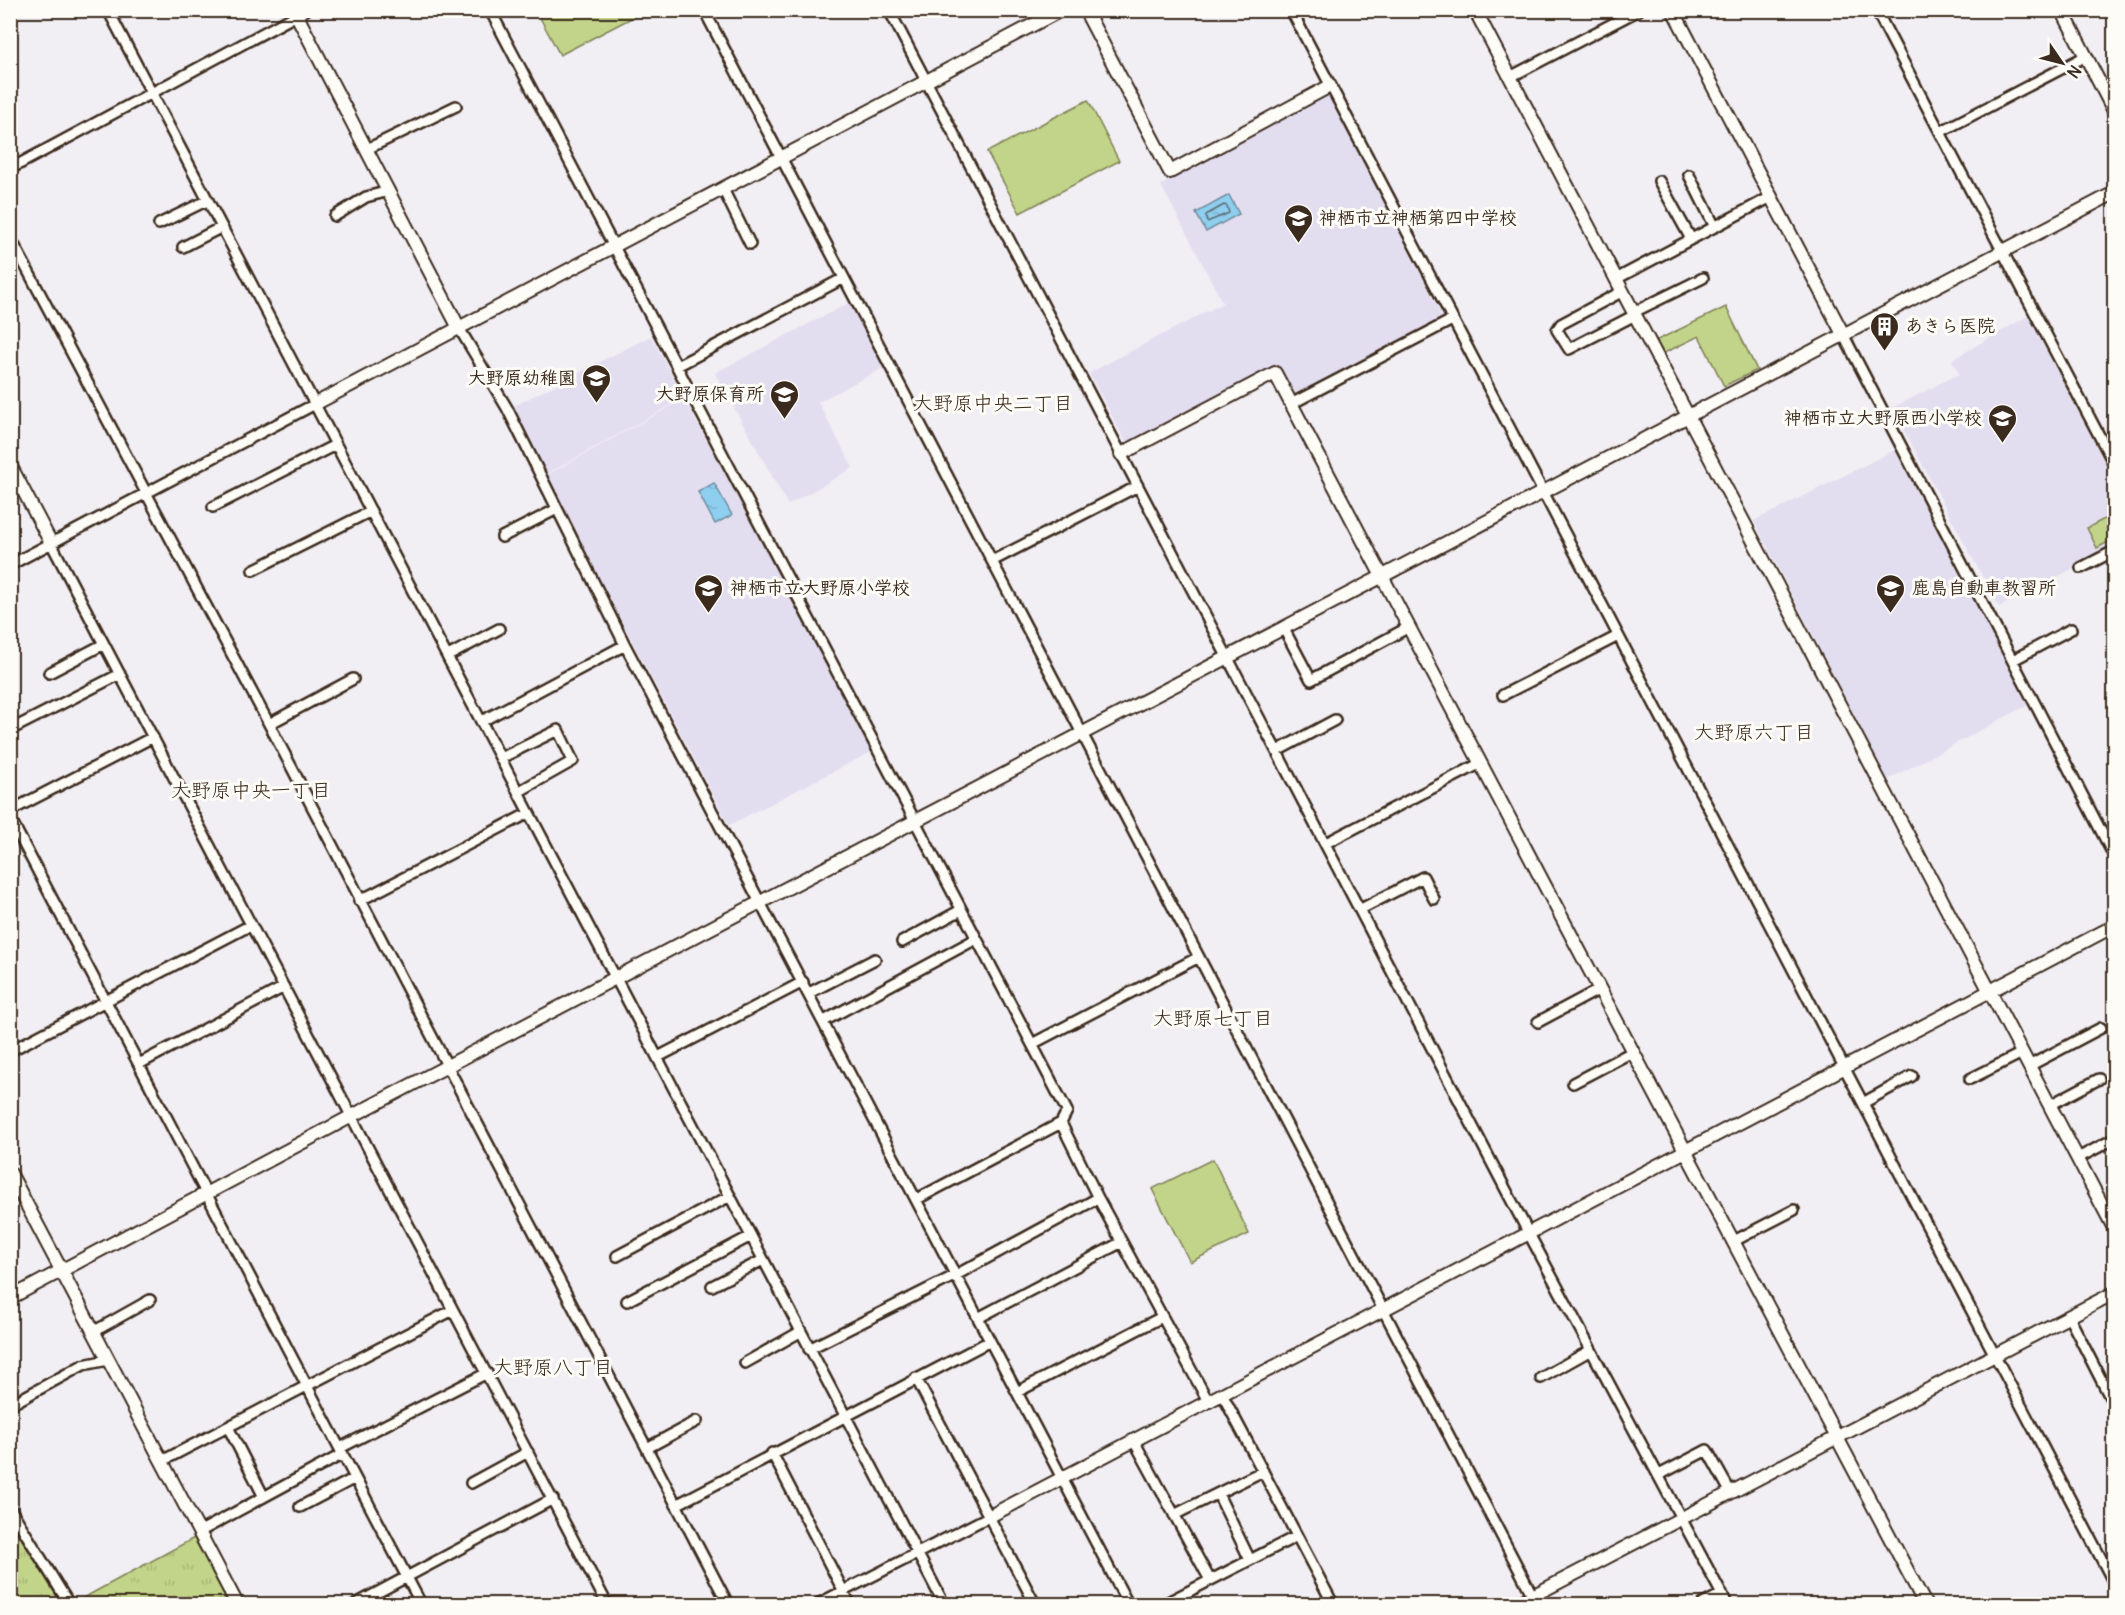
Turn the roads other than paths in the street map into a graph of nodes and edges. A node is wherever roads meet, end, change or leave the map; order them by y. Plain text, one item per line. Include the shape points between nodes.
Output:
1 (108, 10) edge
2 (490, 10) edge
3 (705, 10) edge
4 (889, 10) edge
5 (1061, 10) edge
6 (1085, 10) edge
7 (1291, 10) edge
8 (1475, 10) edge
9 (1639, 10) edge
10 (1673, 10) edge
11 (1876, 10) edge
12 (2062, 10) edge
13 (299, 12) edge
14 (2086, 56) junction
15 (1510, 77) junction
16 (927, 82) junction
17 (1330, 86) junction
18 (151, 92) junction
19 (456, 106) dead end
20 (2115, 111) edge
21 (1940, 132) junction
22 (367, 149) junction
23 (781, 158) junction
24 (12, 165) edge
25 (1689, 175) dead end
26 (1659, 181) dead end
27 (723, 189) junction
28 (389, 191) junction
29 (2115, 193) edge
30 (1771, 197) junction
31 (208, 200) junction
32 (335, 216) dead end
33 (159, 224) dead end
34 (222, 227) junction
35 (1715, 227) junction
36 (10, 237) edge
37 (1691, 239) junction
38 (750, 244) dead end
39 (614, 246) junction
40 (183, 247) dead end
41 (2003, 252) junction
42 (844, 278) junction
43 (1703, 278) dead end
44 (1616, 279) junction
45 (1623, 291) junction
46 (1635, 314) junction
47 (1452, 320) junction
48 (459, 328) junction
49 (1844, 336) junction
50 (677, 366) junction
51 (315, 404) junction
52 (1291, 404) junction
53 (1688, 416) junction
54 (335, 445) junction
55 (1121, 454) junction
56 (2115, 464) edge
57 (10, 465) edge
58 (1138, 486) junction
59 (146, 492) junction
60 (1542, 493) junction
61 (213, 507) dead end
62 (557, 509) junction
63 (371, 511) junction
64 (502, 537) dead end
65 (51, 543) junction
66 (2115, 551) edge
67 (992, 561) junction
68 (10, 565) edge
69 (2081, 568) dead end
70 (253, 570) dead end
71 (1382, 578) junction
72 (1409, 627) junction
73 (499, 629) dead end
74 (1284, 629) junction
75 (2071, 629) dead end
76 (1618, 636) junction
77 (104, 645) junction
78 (625, 645) junction
79 (448, 656) junction
80 (1228, 657) junction
81 (2013, 660) junction
82 (49, 673) dead end
83 (120, 674) junction
84 (353, 679) dead end
85 (1503, 695) dead end
86 (1335, 720) dead end
87 (482, 721) junction
88 (269, 724) junction
89 (10, 730) edge
90 (1083, 734) junction
91 (153, 737) junction
92 (1277, 751) junction
93 (501, 758) junction
94 (1481, 763) junction
95 (518, 792) junction
96 (10, 811) edge
97 (529, 813) junction
98 (10, 818) edge
99 (915, 823) junction
100 (1326, 843) junction
101 (2115, 856) edge
102 (1434, 899) dead end
103 (359, 901) junction
104 (760, 902) junction
105 (1361, 909) junction
106 (961, 910) junction
107 (251, 925) junction
108 (2115, 927) edge
109 (976, 939) junction
110 (902, 942) dead end
111 (1199, 957) junction
112 (875, 959) dead end
113 (616, 979) junction
114 (803, 982) junction
115 (284, 987) junction
116 (1598, 990) junction
117 (1989, 991) junction
118 (809, 993) junction
119 (107, 1001) junction
120 (824, 1021) junction
121 (1538, 1023) dead end
122 (2101, 1028) dead end
123 (1032, 1044) junction
124 (10, 1051) edge
125 (1632, 1052) junction
126 (2022, 1053) junction
127 (658, 1057) junction
128 (139, 1064) junction
129 (2029, 1066) junction
130 (447, 1067) junction
131 (1845, 1068) junction
132 (1912, 1076) dead end
133 (1970, 1079) dead end
134 (2099, 1079) dead end
135 (1573, 1083) dead end
136 (1863, 1103) junction
137 (2050, 1105) junction
138 (352, 1116) junction
139 (1061, 1123) junction
140 (2115, 1139) edge
141 (1686, 1150) junction
142 (2078, 1158) junction
143 (10, 1173) edge
144 (207, 1194) junction
145 (730, 1196) junction
146 (1098, 1198) junction
147 (917, 1199) junction
148 (1794, 1210) dead end
149 (2115, 1228) edge
150 (1528, 1232) junction
151 (751, 1236) junction
152 (1734, 1241) junction
153 (1122, 1242) junction
154 (617, 1256) dead end
155 (763, 1260) junction
156 (61, 1273) junction
157 (956, 1275) junction
158 (712, 1286) dead end
159 (2115, 1293) edge
160 (10, 1298) edge
161 (150, 1300) dead end
162 (627, 1301) dead end
163 (1383, 1308) junction
164 (453, 1310) junction
165 (1162, 1317) junction
166 (2069, 1317) junction
167 (978, 1318) junction
168 (93, 1332) junction
169 (800, 1332) junction
170 (990, 1341) junction
171 (809, 1349) junction
172 (1591, 1350) junction
173 (1996, 1356) junction
174 (108, 1360) junction
175 (745, 1363) dead end
176 (487, 1373) junction
177 (916, 1378) junction
178 (1540, 1378) dead end
179 (307, 1385) junction
180 (1017, 1392) junction
181 (1222, 1394) junction
182 (1208, 1401) junction
183 (10, 1405) edge
184 (2115, 1405) edge
185 (845, 1417) junction
186 (697, 1421) dead end
187 (228, 1427) junction
188 (1837, 1437) junction
189 (1134, 1441) junction
190 (647, 1448) junction
191 (342, 1451) junction
192 (528, 1452) junction
193 (772, 1453) junction
194 (162, 1461) junction
195 (1263, 1471) junction
196 (1659, 1475) junction
197 (355, 1478) junction
198 (1062, 1478) junction
199 (471, 1483) dead end
200 (1731, 1493) junction
201 (1218, 1494) junction
202 (263, 1495) junction
203 (553, 1499) junction
204 (676, 1505) junction
205 (300, 1507) dead end
206 (10, 1508) edge
207 (1174, 1515) junction
208 (990, 1516) junction
209 (1683, 1519) junction
210 (199, 1532) junction
211 (1297, 1536) junction
212 (917, 1554) junction
213 (1250, 1560) junction
214 (407, 1578) junction
215 (1210, 1580) junction
216 (2115, 1582) edge
217 (844, 1592) junction
218 (1722, 1594) junction
219 (1534, 1600) edge
220 (69, 1605) edge
221 (237, 1605) edge
222 (356, 1605) edge
223 (422, 1605) edge
224 (608, 1605) edge
225 (728, 1605) edge
226 (819, 1605) edge
227 (850, 1605) edge
228 (944, 1605) edge
229 (1035, 1605) edge
230 (1128, 1605) edge
231 (1164, 1605) edge
232 (1333, 1605) edge
233 (1517, 1605) edge
234 (1702, 1605) edge
235 (1727, 1605) edge
236 (1925, 1605) edge

1 - 18 street
2 - 39 street
3 - 23 street
4 - 16 street
5 - 16 street
6 - 17 street via 1170,172
7 - 17 street
8 - 15 street
9 - 15 street
10 - 30 street
11 - 21 street
12 - 14 street
13 - 18 street
13 - 22 street
14 - 20 street
14 - 21 street
15 - 44 street
16 - 23 street
16 - 55 street
17 - 47 street
18 - 24 street
18 - 31 street
19 - 22 street
21 - 41 street
22 - 28 street
23 - 27 street
23 - 42 street
25 - 35 street
26 - 37 street
27 - 38 street
27 - 39 street
28 - 32 street via 366,197
28 - 48 street
29 - 41 street
30 - 35 street
30 - 49 street
31 - 33 street
31 - 34 street
34 - 40 street
34 - 51 street
35 - 37 street
36 - 59 street
37 - 44 street
39 - 48 street
39 - 50 street
41 - 49 street
41 - 56 street
42 - 50 street
42 - 67 street
43 - 46 street
44 - 45 street
45 - 46 street
45 - 46 street via 1561,324 1557,330 1569,349
46 - 53 street
47 - 52 street
47 - 60 street
48 - 51 street
48 - 62 street via 507,408
49 - 53 street
49 - 81 street
50 - 99 street
51 - 54 street
51 - 59 street
52 - 55 street via 1275,373
52 - 71 street
53 - 60 street
53 - 117 street
54 - 61 street
54 - 63 street
55 - 58 street
57 - 65 street
58 - 67 street
58 - 80 street
59 - 65 street
59 - 88 street
60 - 71 street
60 - 76 street
62 - 64 street
62 - 78 street
63 - 70 street
63 - 79 street
65 - 68 street
65 - 77 street
66 - 69 street
67 - 90 street
71 - 72 street
71 - 74 street
72 - 74 street via 1311,680
72 - 94 street
73 - 79 street
74 - 80 street
75 - 81 street
76 - 85 street
76 - 131 street
77 - 82 street
77 - 83 street
78 - 87 street
78 - 104 street
79 - 87 street
80 - 90 street
80 - 92 street
81 - 101 street
83 - 89 street
83 - 91 street
84 - 88 street
86 - 92 street
87 - 93 street
88 - 103 street
90 - 99 street
90 - 111 street
91 - 96 street
91 - 107 street
92 - 100 street
93 - 95 street
93 - 95 street via 558,730 573,761
94 - 100 street
94 - 116 street
95 - 97 street
97 - 103 street
97 - 113 street
98 - 119 street
99 - 104 street
99 - 106 street
100 - 105 street
102 - 105 street via 1423,877
103 - 130 street
104 - 113 street
104 - 114 street
105 - 150 street
106 - 109 street
106 - 110 street
107 - 115 street
107 - 119 street
108 - 117 street
109 - 120 street
109 - 123 street
111 - 123 street
111 - 163 street
112 - 118 street
113 - 127 street
113 - 130 street
114 - 118 street
114 - 127 street
115 - 128 street
115 - 138 street
116 - 121 street
116 - 125 street
117 - 126 street
117 - 131 street
118 - 120 street
119 - 124 street
119 - 128 street
120 - 147 street
122 - 129 street
123 - 139 street via 1066,1111
125 - 135 street
125 - 141 street
126 - 129 street
126 - 133 street
127 - 145 street
128 - 144 street
129 - 137 street
130 - 138 street
130 - 190 street
131 - 136 street
131 - 141 street
132 - 136 street
134 - 137 street
136 - 173 street
137 - 142 street
138 - 144 street
138 - 164 street
139 - 146 street
139 - 147 street
140 - 142 street
141 - 150 street
141 - 152 street
142 - 149 street
143 - 156 street
144 - 156 street
144 - 179 street
145 - 151 street
145 - 154 street
146 - 153 street
146 - 157 street
147 - 157 street
148 - 152 street
150 - 163 street
150 - 172 street
151 - 155 street
151 - 162 street
152 - 188 street
153 - 165 street
153 - 167 street
155 - 158 street
155 - 169 street
156 - 160 street
156 - 168 street
157 - 167 street
157 - 171 street
159 - 166 street
161 - 168 street
163 - 181 street
163 - 219 street
164 - 176 street
164 - 179 street
165 - 180 street
165 - 182 street
166 - 173 street
166 - 184 street
167 - 170 street
168 - 174 street
169 - 171 street
169 - 175 street
170 - 177 street
170 - 180 street
171 - 185 street
172 - 178 street
172 - 196 street
173 - 188 street
173 - 216 street
174 - 183 street via 83,1365
174 - 194 street
176 - 191 street
176 - 192 street
177 - 185 street
177 - 208 street
179 - 187 street
179 - 191 street
180 - 198 street
181 - 182 street
181 - 195 street
182 - 189 street
185 - 193 street
185 - 212 street
186 - 190 street
187 - 194 street
187 - 202 street
188 - 200 street
188 - 236 street
189 - 198 street
189 - 207 street
190 - 204 street
191 - 197 street
191 - 202 street
192 - 199 street
192 - 203 street
193 - 204 street
193 - 217 street
194 - 210 street
195 - 201 street
195 - 211 street
196 - 200 street via 1707,1450
196 - 209 street
197 - 205 street
197 - 214 street
198 - 208 street
198 - 230 street
200 - 209 street
201 - 207 street
201 - 213 street
202 - 210 street
203 - 214 street
203 - 224 street
204 - 225 street
206 - 220 street
207 - 215 street
208 - 212 street
208 - 229 street
209 - 218 street
209 - 219 street
210 - 221 street
211 - 213 street
211 - 232 street
212 - 217 street
212 - 228 street
213 - 215 street
214 - 222 street
214 - 223 street
215 - 231 street
217 - 226 street
217 - 227 street
218 - 234 street
218 - 235 street
219 - 233 street

